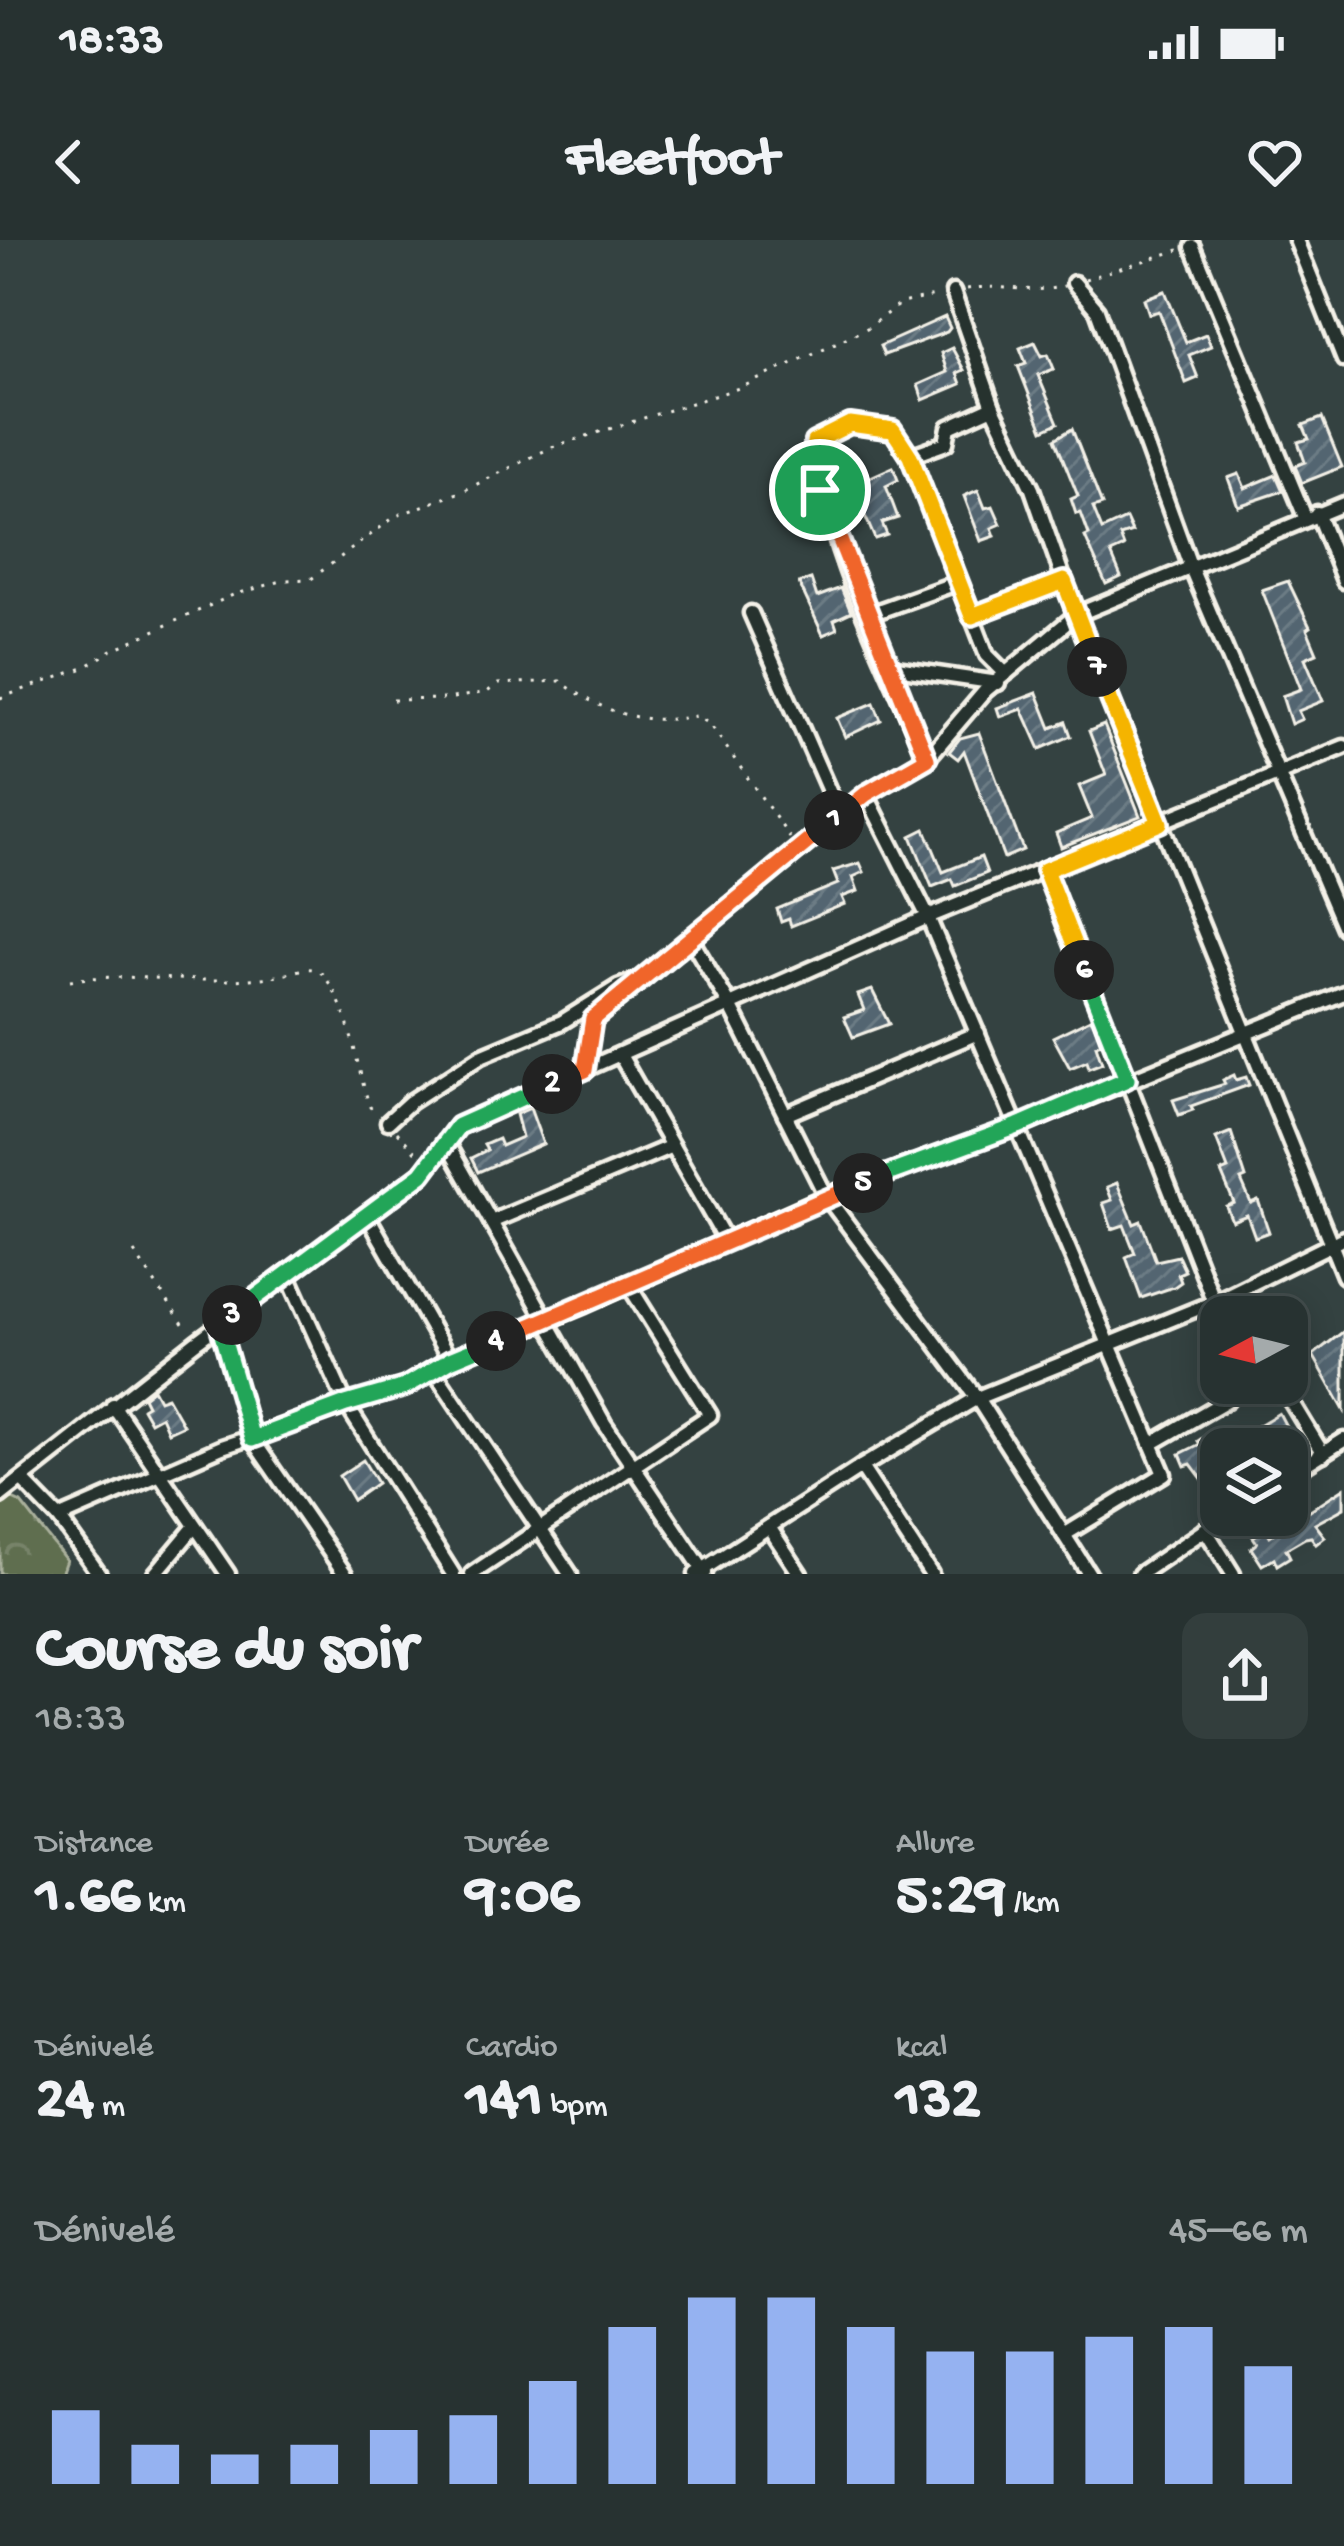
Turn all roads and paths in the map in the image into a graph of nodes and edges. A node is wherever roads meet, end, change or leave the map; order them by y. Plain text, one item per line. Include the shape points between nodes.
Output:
1 (1296, 240) edge
2 (1193, 247) joint
3 (1075, 283) junction
4 (952, 292) junction
5 (1344, 359) edge
6 (993, 406) junction
7 (910, 456) junction
8 (1344, 504) edge
9 (1311, 515) junction
10 (1191, 568) junction
11 (1064, 581) junction
12 (1344, 581) edge
13 (959, 582) junction
14 (752, 613) dead end
15 (1076, 615) junction
16 (867, 616) junction
17 (972, 616) junction
18 (889, 668) junction
19 (1002, 679) junction
20 (0, 698) edge
21 (393, 700) dead end
22 (1344, 747) edge
23 (927, 759) junction
24 (1278, 774) junction
25 (866, 794) junction
26 (840, 815) junction
27 (1160, 823) junction
28 (798, 849) junction
29 (1045, 870) junction
30 (928, 917) junction
31 (1344, 928) edge
32 (692, 941) junction
33 (646, 978) junction
34 (70, 980) dead end
35 (1344, 993) edge
36 (731, 1006) junction
37 (978, 1033) junction
38 (1243, 1033) junction
39 (620, 1055) junction
40 (585, 1070) junction
41 (1127, 1079) junction
42 (785, 1115) junction
43 (388, 1122) junction
44 (1018, 1126) junction
45 (446, 1142) junction
46 (672, 1146) junction
47 (428, 1166) junction
48 (826, 1196) junction
49 (367, 1215) junction
50 (491, 1222) junction
51 (725, 1239) junction
52 (1337, 1241) edge
53 (134, 1252) dead end
54 (287, 1274) junction
55 (1344, 1276) edge
56 (628, 1284) junction
57 (1220, 1296) edge
58 (1227, 1296) edge
59 (1200, 1307) edge
60 (548, 1321) junction
61 (219, 1324) junction
62 (196, 1342) junction
63 (1107, 1343) junction
64 (450, 1360) junction
65 (434, 1369) junction
66 (977, 1398) junction
67 (346, 1404) junction
68 (1220, 1404) edge
69 (1293, 1404) edge
70 (113, 1406) junction
71 (252, 1439) junction
72 (1344, 1440) edge
73 (1151, 1444) junction
74 (1323, 1454) junction
75 (1308, 1464) edge
76 (632, 1467) junction
77 (861, 1467) junction
78 (161, 1476) junction
79 (23, 1481) junction
80 (0, 1496) edge
81 (59, 1518) junction
82 (195, 1526) junction
83 (769, 1526) junction
84 (541, 1528) junction
85 (1200, 1532) edge
86 (1064, 1534) junction
87 (1209, 1536) edge
88 (702, 1573) edge
89 (99, 1574) edge
90 (154, 1574) edge
91 (228, 1574) edge
92 (345, 1574) edge
93 (453, 1574) edge
94 (472, 1574) edge
95 (570, 1574) edge
96 (800, 1574) edge
97 (931, 1574) edge
98 (1089, 1574) edge
99 (1140, 1574) edge
100 (1233, 1574) edge

1 - 5 street
2 - 3 path
2 - 9 street
3 - 4 path
3 - 10 street via 1106,330
4 - 6 street
4 - 20 path via 901,303 867,328 742,387 552,447 396,516 311,580 233,595 83,668
6 - 7 street via 950,427 946,443
6 - 11 street
7 - 13 street
7 - 16 street via 893,430 850,424 814,442 820,490
8 - 9 street
9 - 10 street
9 - 12 street
10 - 15 street
10 - 24 street
11 - 15 street
11 - 17 street
13 - 16 street
13 - 17 street
14 - 26 street
15 - 19 street
15 - 27 street
16 - 18 street
17 - 19 street
18 - 19 street
18 - 23 street
19 - 23 street
21 - 28 path via 560,681 626,717 696,716 710,724
22 - 24 street
23 - 25 street
24 - 27 street
24 - 31 street
25 - 26 street
25 - 30 street
26 - 28 street
27 - 29 street
27 - 38 street
28 - 32 street
29 - 30 street
29 - 41 street
30 - 36 street
30 - 37 street
32 - 33 street
32 - 36 street
33 - 40 street via 593,1019
33 - 43 street via 481,1056
34 - 43 path via 252,980 310,967 332,992 370,1107
35 - 38 street
36 - 39 street
36 - 42 street
37 - 42 street
37 - 44 street
38 - 41 street
38 - 52 street
39 - 40 street
39 - 46 street
40 - 45 street via 458,1126
41 - 44 street
41 - 57 street
42 - 48 street
43 - 47 path
44 - 48 street
44 - 63 street
45 - 47 street
45 - 50 street
46 - 50 street
46 - 51 street
47 - 49 street
48 - 51 street
48 - 66 street
49 - 54 street
49 - 64 street
50 - 60 street
51 - 56 street
52 - 55 street
52 - 58 street
53 - 62 path
54 - 61 street
54 - 67 street
56 - 60 street
56 - 76 street via 710,1415
59 - 63 street
60 - 64 street
60 - 76 street
61 - 62 street
61 - 71 street
62 - 70 street
63 - 66 street
63 - 73 street
64 - 65 street
65 - 67 street via 405,1387
65 - 84 street
66 - 77 street
66 - 86 street
67 - 71 street
67 - 93 street
68 - 73 street
69 - 74 street
70 - 78 street
70 - 79 street
71 - 78 street
71 - 92 street
72 - 74 street
73 - 86 street via 1165,1474
74 - 75 street
76 - 84 street
76 - 88 street
77 - 83 street
77 - 97 street
78 - 81 street
78 - 82 street
79 - 80 street
79 - 81 street
81 - 89 street
82 - 90 street
82 - 91 street
83 - 88 street
83 - 96 street
84 - 94 street
84 - 95 street
85 - 99 street
86 - 98 street
87 - 100 street

